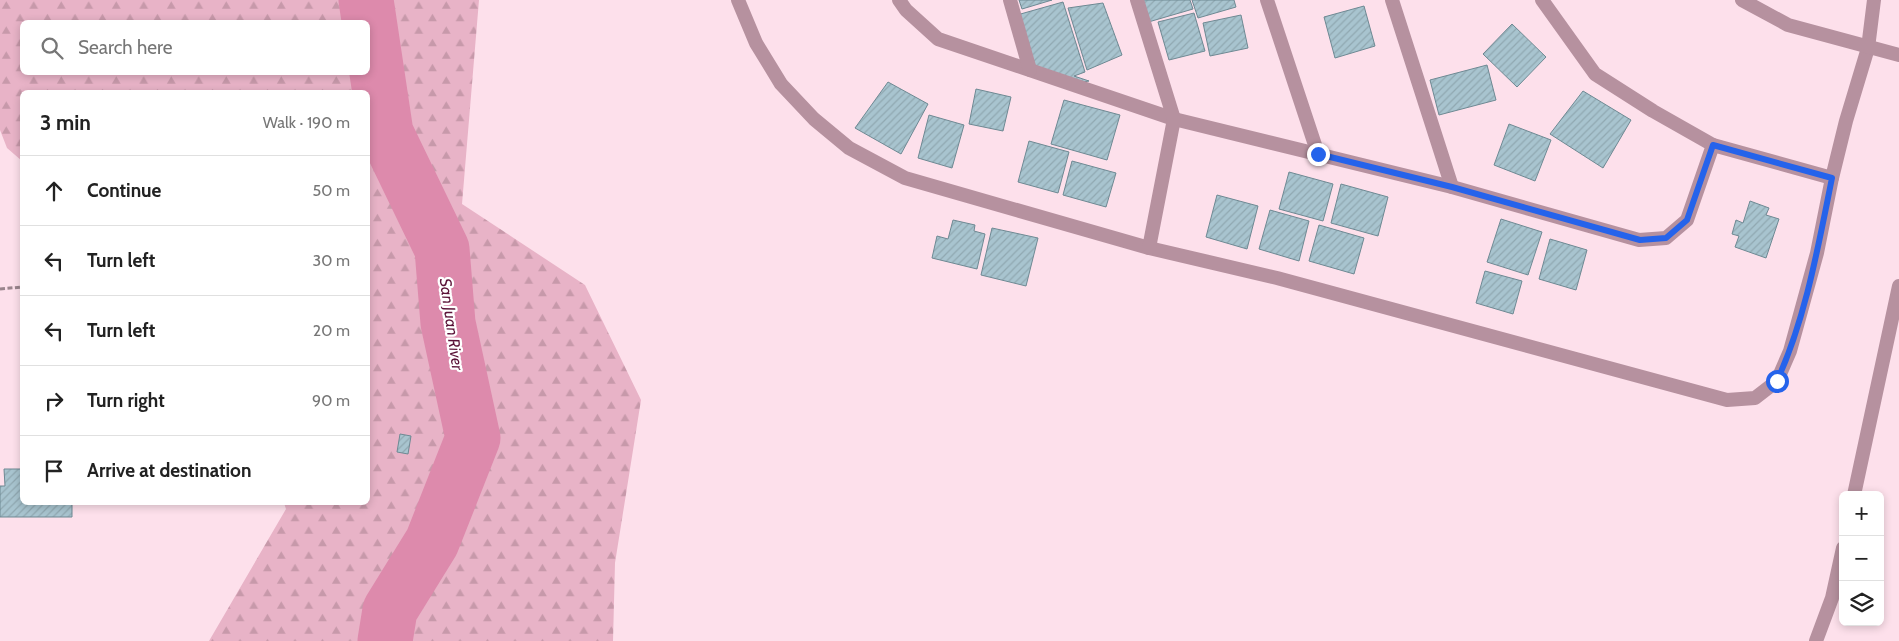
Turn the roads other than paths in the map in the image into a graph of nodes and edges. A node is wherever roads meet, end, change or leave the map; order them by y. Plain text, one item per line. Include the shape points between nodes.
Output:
1 (738, 0) edge
2 (899, 0) edge
3 (1010, 0) edge
4 (1137, 0) edge
5 (1266, 0) edge
6 (1392, 0) edge
7 (1542, 0) edge
8 (1742, 0) edge
9 (1874, 0) edge
10 (1868, 48) junction
11 (1899, 55) edge
12 (1030, 70) junction
13 (1174, 119) junction
14 (1713, 145) junction
15 (1318, 154) junction
16 (1832, 178) junction
17 (1452, 187) junction
18 (1149, 248) junction
19 (1899, 286) edge
20 (1855, 491) edge
21 (1839, 566) edge
22 (1816, 641) edge

1 - 18 street via 756,43 781,84 814,119 849,148 905,178
2 - 12 street via 938,39
3 - 12 street
4 - 13 street
5 - 15 street
6 - 17 street
7 - 14 street via 1595,74
8 - 10 street via 1788,25
9 - 10 street
10 - 11 street
10 - 16 street
12 - 13 street
13 - 15 street
13 - 18 street
14 - 16 street
14 - 17 street via 1687,220 1666,238 1640,240
15 - 17 street
16 - 18 street via 1817,253 1790,351 1777,381 1755,398 1727,400 1277,278
19 - 20 street
21 - 22 street via 1832,598

